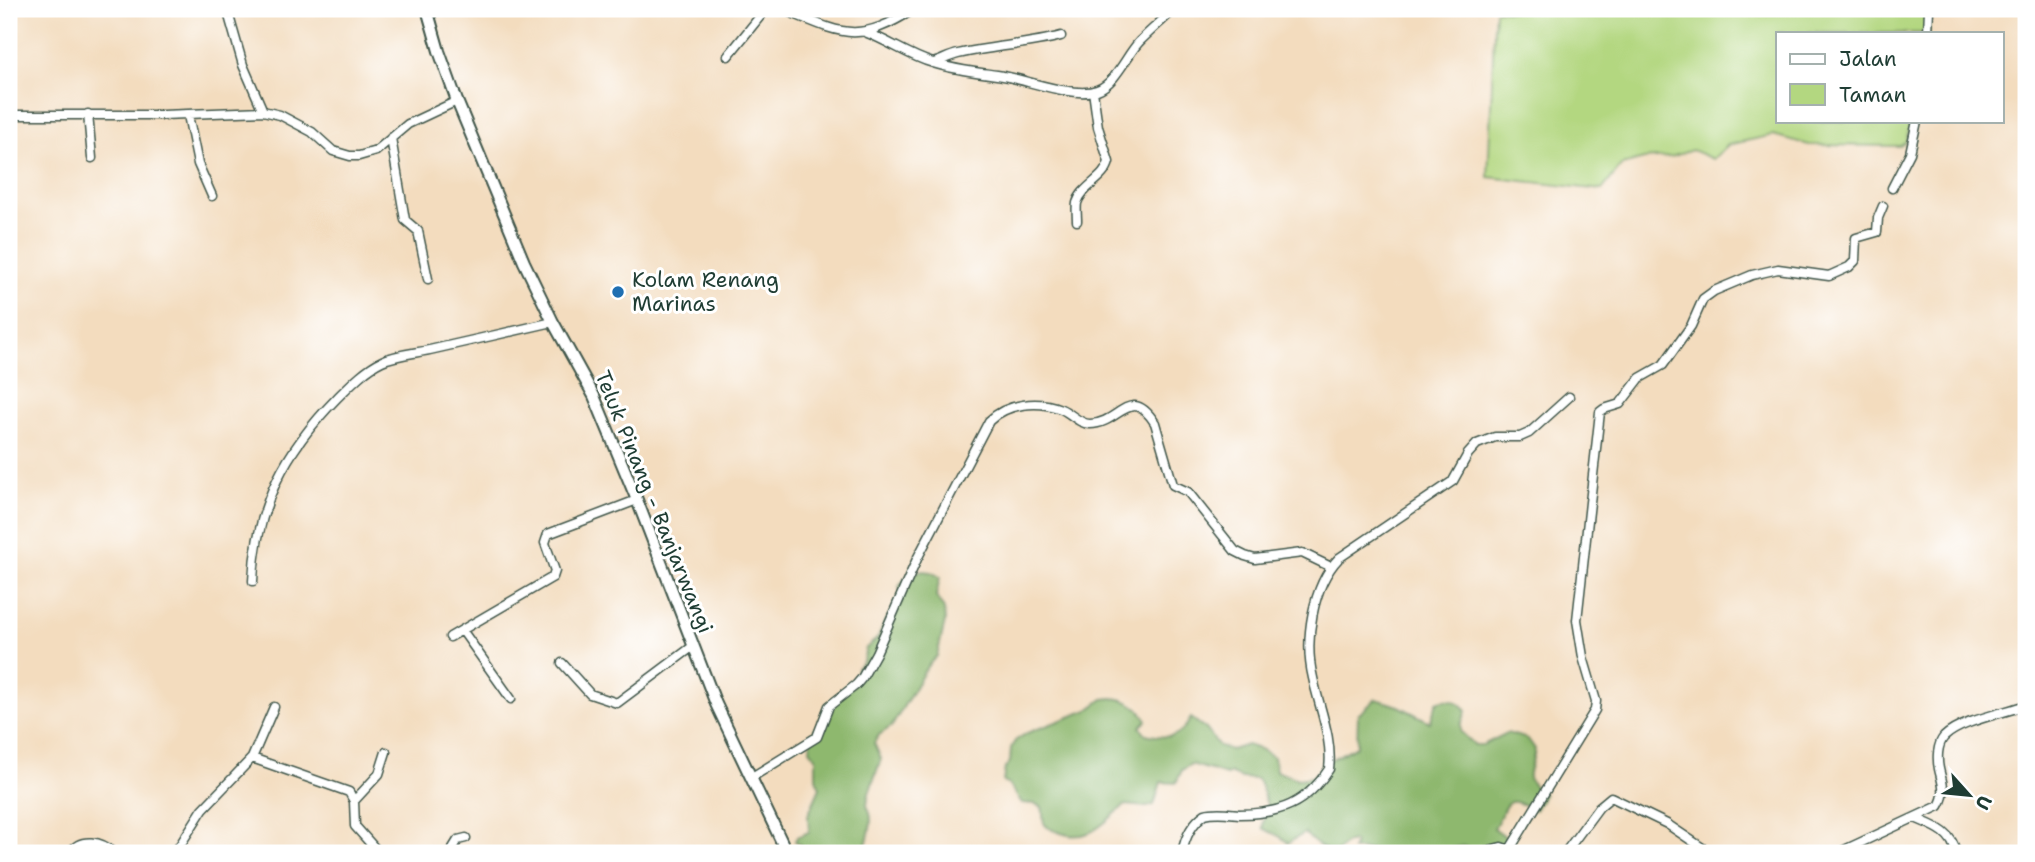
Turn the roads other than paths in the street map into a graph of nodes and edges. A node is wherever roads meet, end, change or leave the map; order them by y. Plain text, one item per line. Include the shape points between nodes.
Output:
1 (228, 9) edge
2 (428, 9) edge
3 (766, 9) edge
4 (782, 9) edge
5 (914, 9) edge
6 (1174, 9) edge
7 (1929, 9) edge
8 (865, 32) junction
9 (1928, 32) edge
10 (1061, 36) dead end
11 (728, 56) dead end
12 (933, 63) junction
13 (1093, 91) junction
14 (457, 101) junction
15 (263, 111) junction
16 (88, 114) junction
17 (9, 115) edge
18 (188, 115) junction
19 (1917, 122) edge
20 (391, 138) junction
21 (92, 158) dead end
22 (1892, 188) dead end
23 (212, 196) dead end
24 (1883, 206) dead end
25 (1077, 221) dead end
26 (428, 279) dead end
27 (553, 322) junction
28 (1569, 397) dead end
29 (637, 500) junction
30 (1331, 567) junction
31 (253, 581) dead end
32 (461, 630) junction
33 (450, 637) dead end
34 (692, 647) junction
35 (562, 663) dead end
36 (511, 699) dead end
37 (2026, 705) edge
38 (274, 707) dead end
39 (386, 752) dead end
40 (252, 758) junction
41 (752, 778) junction
42 (354, 801) junction
43 (1915, 818) junction
44 (466, 838) dead end
45 (1510, 849) junction
46 (70, 853) edge
47 (114, 853) edge
48 (175, 853) edge
49 (379, 853) edge
50 (450, 853) edge
51 (787, 853) edge
52 (1181, 853) edge
53 (1478, 853) edge
54 (1519, 853) edge
55 (1565, 853) edge
56 (1710, 853) edge
57 (1838, 853) edge
58 (1956, 853) edge

1 - 15 street via 243,65
2 - 14 main road, Teluk Pinang - Banjarwangi
3 - 11 street
4 - 8 street via 823,27
5 - 8 street
6 - 13 street via 1141,40 1113,78
7 - 9 street
8 - 12 street
10 - 12 street via 959,53
12 - 13 street via 1055,88
13 - 25 street via 1109,162 1077,204
14 - 20 street via 408,124
14 - 27 main road, Teluk Pinang - Banjarwangi
15 - 18 street
15 - 20 street via 312,132 341,154 369,154
16 - 17 street
16 - 18 street
16 - 21 street
18 - 23 street via 198,164
19 - 22 street via 1910,153
20 - 26 street via 405,220 418,231
24 - 45 street via 1876,233 1856,238 1855,261 1843,270 1822,276 1784,268 1769,270 1708,295 1663,365 1640,379 1620,404 1600,412 1577,620 1596,706
27 - 29 main road, Teluk Pinang - Banjarwangi via 594,396
27 - 31 street via 383,361 354,381 314,422 285,463 263,515
28 - 30 street via 1529,433 1476,444 1453,481
29 - 32 street via 548,534 545,543 553,577
29 - 34 main road, Teluk Pinang - Banjarwangi
30 - 41 street via 1302,554 1255,559 1235,551 1188,492 1173,485 1155,423 1139,406 1130,405 1101,423 1090,424 1044,405 1006,408 989,421 862,678 829,706 817,737
30 - 52 street via 1313,609 1310,661 1329,769 1305,796 1283,809 1205,814 1189,833
32 - 33 street
32 - 36 street
34 - 35 street via 617,703 590,694
34 - 41 main road, Teluk Pinang - Banjarwangi
37 - 43 street via 1945,737 1937,761 1944,797 1939,806
38 - 40 street
39 - 42 street via 379,775
40 - 42 street via 344,789
40 - 48 street via 203,809
41 - 51 main road, Teluk Pinang - Banjarwangi
42 - 49 street via 355,826
43 - 57 street
43 - 58 street via 1945,833
44 - 50 street via 458,840
45 - 53 street
45 - 54 street
46 - 47 street via 88,842
55 - 56 street via 1604,800 1611,797 1667,824

